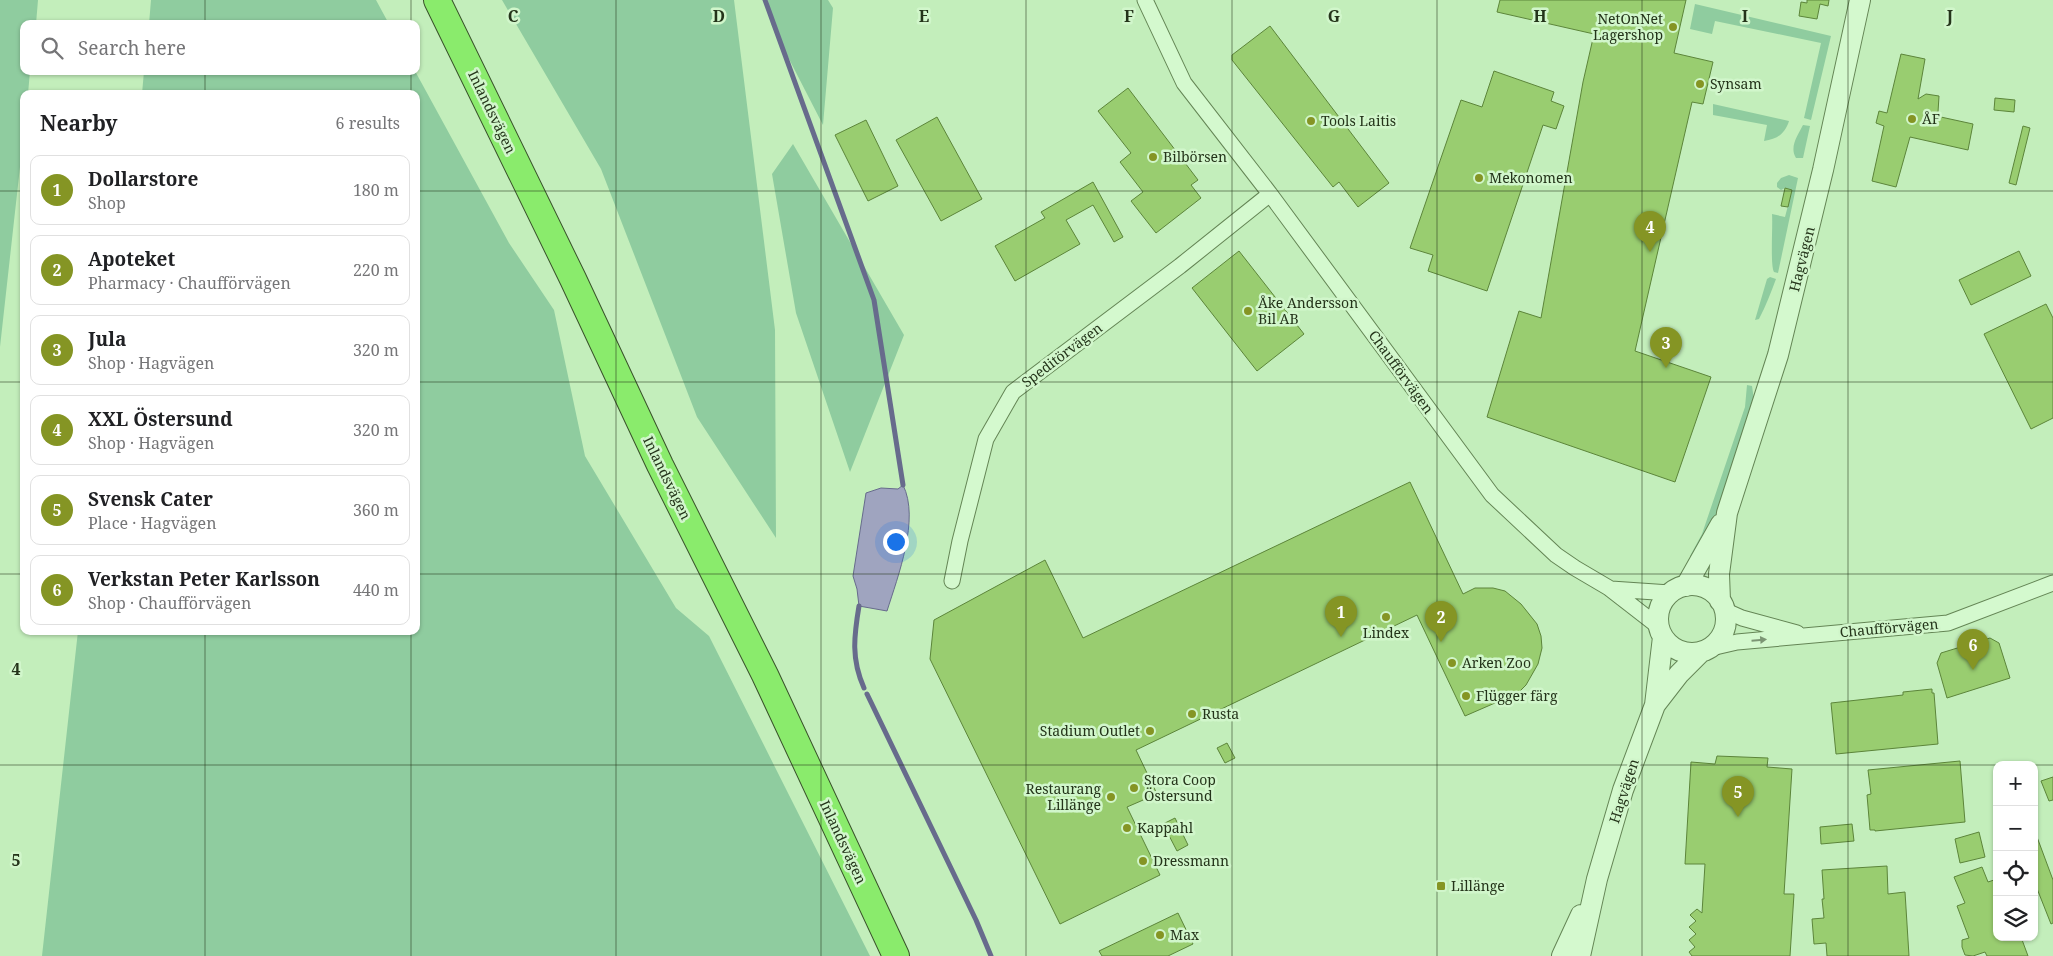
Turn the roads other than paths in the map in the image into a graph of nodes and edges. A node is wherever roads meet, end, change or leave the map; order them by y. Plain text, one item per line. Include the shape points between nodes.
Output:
1 (437, 0) edge
2 (456, 0) edge
3 (1145, 0) edge
4 (1860, 0) edge
5 (1270, 194) junction
6 (1728, 513) junction
7 (952, 581) dead end
8 (2053, 583) edge
9 (1609, 588) junction
10 (1678, 590) junction
11 (1722, 606) junction
12 (1661, 632) junction
13 (1808, 636) junction
14 (1705, 650) junction
15 (1655, 705) junction
16 (1598, 879) junction
17 (896, 956) edge
18 (913, 956) edge
19 (1562, 956) edge
20 (1580, 956) edge

1 - 17 highway, Inlandsvägen via 660,465 765,675
2 - 18 highway, Inlandsvägen
3 - 5 street, Chaufförvägen via 1184,83
4 - 6 street, Hagvägen via 1778,355
5 - 7 street, Speditörvägen via 1013,392 986,439
5 - 9 street, Chaufförvägen via 1492,495 1544,545
6 - 10 street, Hagvägen
6 - 11 street, Hagvägen via 1719,574
8 - 13 street, Chaufförvägen via 1948,623
9 - 10 street, Chaufförvägen
9 - 12 street, Chaufförvägen
10 - 11 street via 1703,587 1714,594
10 - 12 street via 1660,607
11 - 13 street, Chaufförvägen via 1742,618
11 - 14 street via 1724,629 1719,639
12 - 14 street via 1676,650 1688,653
12 - 15 street, Hagvägen
14 -> 13 street, Chaufförvägen via 1737,642
14 - 15 street, Hagvägen via 1679,674
15 - 16 street, Hagvägen via 1623,790
16 - 19 street, Hagvägen
16 - 20 street, Hagvägen

